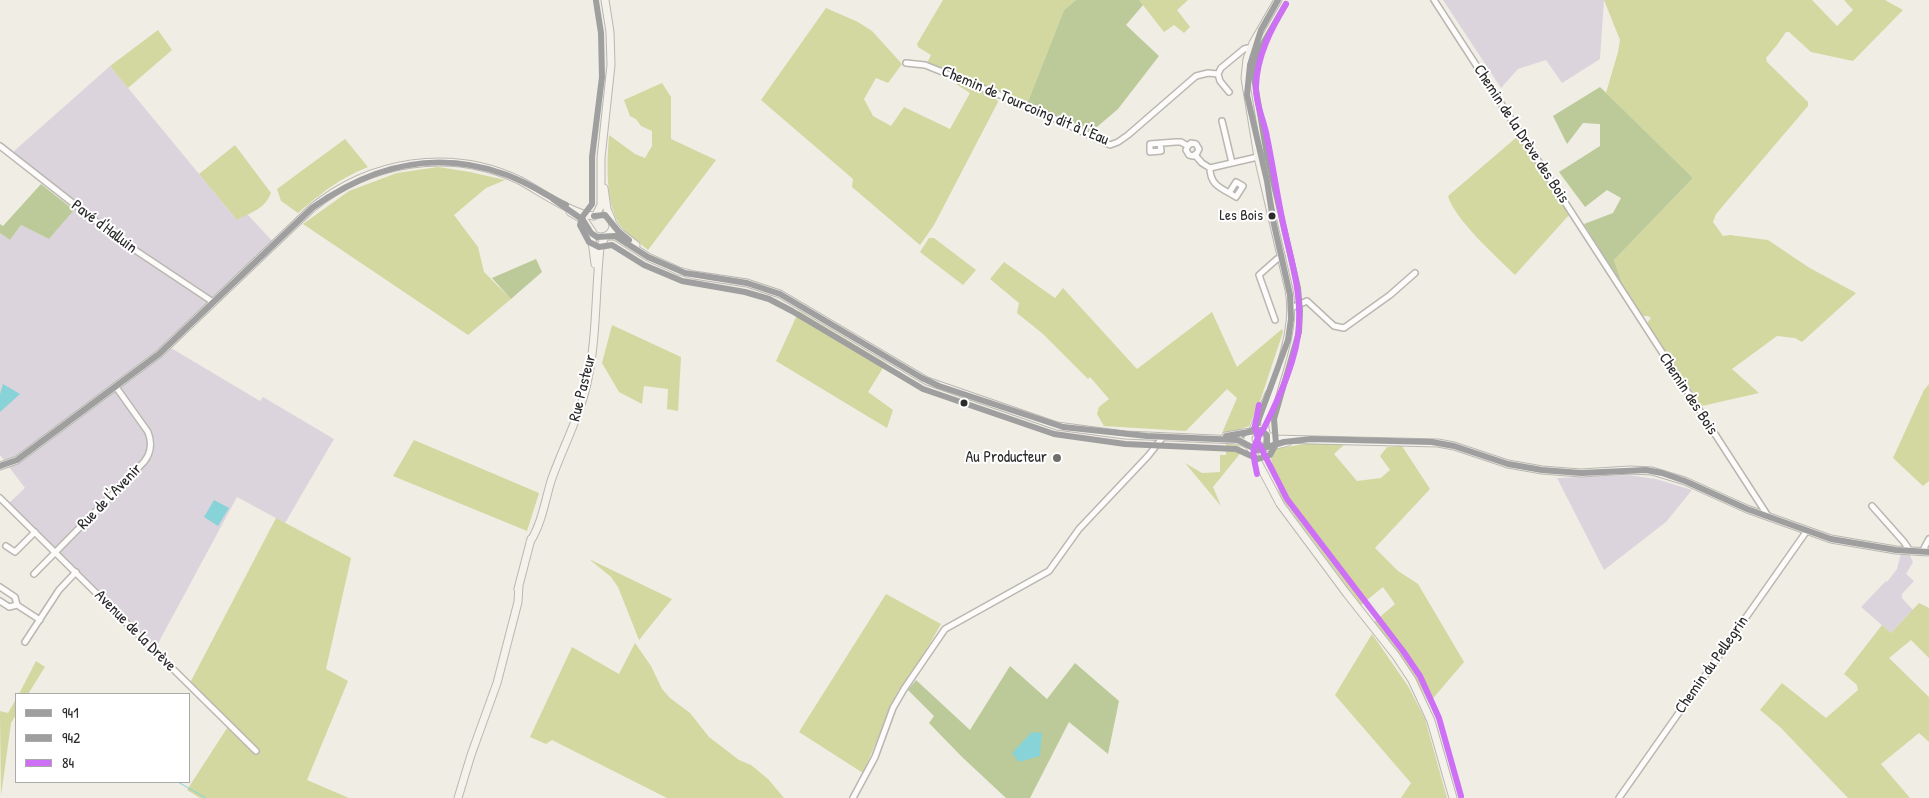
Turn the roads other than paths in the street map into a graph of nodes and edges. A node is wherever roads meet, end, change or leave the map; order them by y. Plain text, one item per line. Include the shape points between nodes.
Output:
1 (605, 0) edge
2 (1278, 0) edge
3 (1434, 0) edge
4 (1253, 49) junction
5 (906, 63) dead end
6 (1218, 74) junction
7 (1229, 92) dead end
8 (1222, 121) dead end
9 (1160, 143) dead end
10 (0, 146) edge
11 (1188, 146) junction
12 (1195, 155) junction
13 (1260, 157) junction
14 (1232, 163) junction
15 (600, 168) junction
16 (1210, 168) junction
17 (1229, 193) dead end
18 (553, 200) junction
19 (595, 216) junction
20 (612, 222) junction
21 (590, 230) junction
22 (606, 236) junction
23 (1282, 257) junction
24 (663, 264) junction
25 (1608, 269) joint
26 (1415, 273) dead end
27 (596, 291) junction
28 (213, 302) junction
29 (1291, 308) junction
30 (1275, 320) dead end
31 (1277, 373) junction
32 (116, 386) junction
33 (1251, 431) junction
34 (1266, 434) junction
35 (1163, 437) junction
36 (1205, 438) junction
37 (1311, 439) junction
38 (1249, 446) junction
39 (1263, 448) junction
40 (0, 466) edge
41 (1272, 490) junction
42 (0, 498) edge
43 (1872, 506) dead end
44 (1769, 518) junction
45 (35, 532) junction
46 (1806, 532) junction
47 (1929, 539) edge
48 (6, 546) dead end
49 (1910, 551) junction
50 (56, 552) junction
51 (1926, 552) edge
52 (76, 572) junction
53 (34, 574) dead end
54 (0, 587) edge
55 (0, 601) edge
56 (17, 605) junction
57 (40, 620) junction
58 (25, 642) dead end
59 (256, 751) dead end
60 (458, 798) edge
61 (853, 798) edge
62 (1453, 798) edge
63 (1619, 798) edge

1 - 15 street via 611,65
2 - 4 street
3 - 25 street, Chemin de la Drève des Bois
4 - 6 street via 1242,51
4 - 13 street via 1245,72
5 - 6 street, Chemin de Tourcoing dit à l'Eau via 925,65 1030,107 1110,145 1128,135 1196,76
6 - 7 street
8 - 14 street
9 - 11 street via 1178,141
10 - 28 street, Pavé d'Halluin via 120,240
11 - 12 street via 1188,154
11 - 12 street via 1193,143 1198,146 1199,151
12 - 16 street
13 - 14 street
13 - 23 street
14 - 16 street
15 - 19 street via 601,205
15 - 20 street
16 - 17 street via 1212,181
18 - 19 street
18 - 21 street via 583,220
18 - 28 street via 513,178 471,165 425,162 376,171 347,184 318,203
19 - 20 street via 604,215
19 - 21 street
20 - 22 street via 612,230
20 - 24 street via 618,231
21 - 22 street via 598,237
21 - 27 street, Rue Pasteur via 594,244
22 - 24 street via 615,236
22 - 27 street, Rue Pasteur via 600,246
23 - 29 street
23 - 30 street via 1258,275
24 - 35 street via 694,275 748,283 780,294 944,388 1064,427
25 - 44 street, Chemin des Bois
26 - 29 street via 1390,296 1344,328 1334,326 1307,300
27 - 60 street, Rue Pasteur via 587,387 534,521 514,599 498,683
28 - 32 street via 166,347
29 - 31 street via 1290,332
31 - 33 street
31 - 34 street via 1265,418
32 - 40 street via 16,460
32 - 50 street, Rue de l'Avenir via 148,432 151,441 149,454
33 - 34 street via 1260,429
33 - 36 street
33 - 38 street via 1247,437
34 - 37 street via 1273,438
34 - 39 street via 1267,443
35 - 36 street
35 - 61 street via 1080,529 1049,571 945,629 893,708 875,757
36 - 38 street via 1238,440
37 - 39 street
37 - 44 street via 1438,443 1508,464 1548,471 1662,473
38 - 39 street via 1256,450
38 - 41 street
39 - 41 street via 1262,458
41 - 62 street via 1288,516 1412,680 1429,716
42 - 45 street, Avenue de la Drève
43 - 49 street
44 - 46 street
45 - 48 street via 15,552
45 - 50 street, Avenue de la Drève
46 - 49 street via 1845,542
46 - 63 street, Chemin du Pellegrin
47 - 51 street
49 - 51 street
50 - 52 street, Avenue de la Drève
50 - 53 street
52 - 57 street via 59,590
52 - 59 street, Avenue de la Drève
54 - 56 street via 15,597
55 - 56 street via 9,607
56 - 57 street
57 - 58 street

